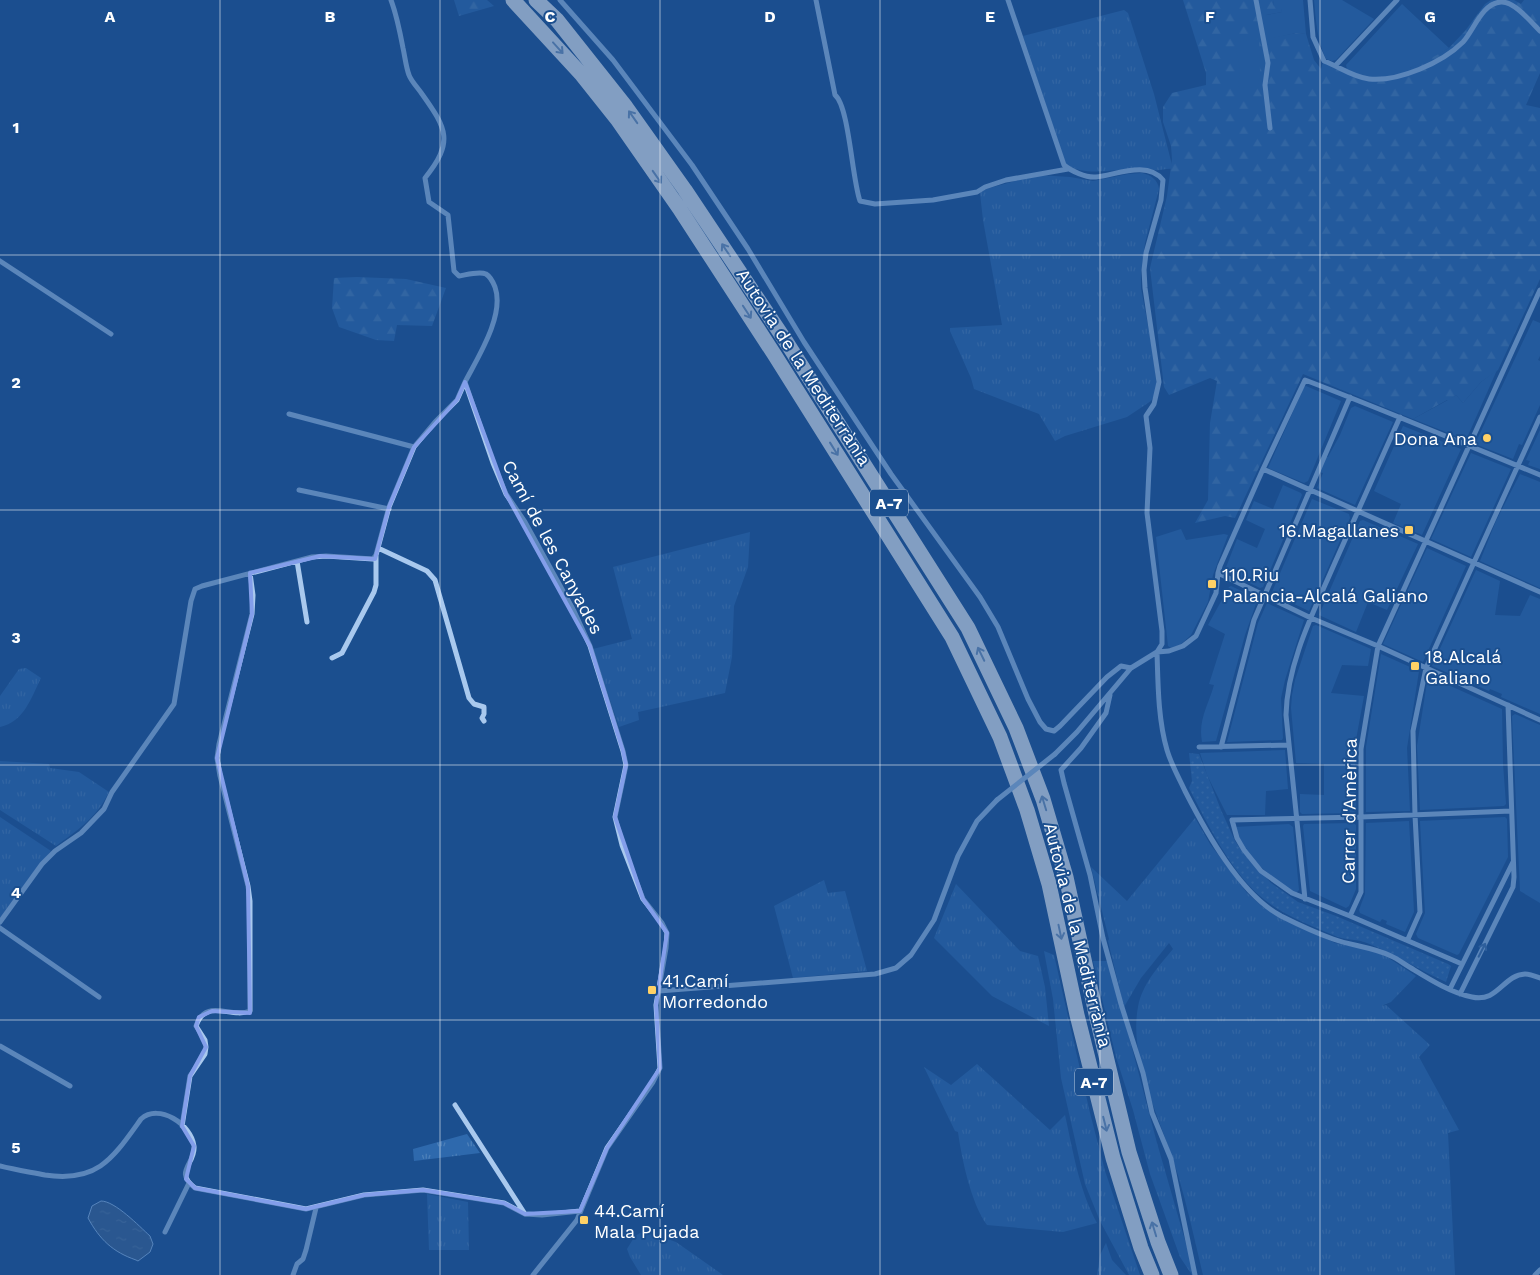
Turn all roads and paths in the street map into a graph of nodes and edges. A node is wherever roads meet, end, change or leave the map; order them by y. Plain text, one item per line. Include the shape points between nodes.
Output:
1 (391, 0) edge
2 (513, 0) edge
3 (536, 0) edge
4 (560, 0) edge
5 (816, 0) edge
6 (1008, 0) edge
7 (1256, 0) edge
8 (1310, 0) edge
9 (1397, 0) edge
10 (1540, 31) edge
11 (1336, 65) junction
12 (1270, 128) dead end
13 (1068, 169) junction
14 (0, 261) edge
15 (1540, 290) edge
16 (111, 334) dead end
17 (466, 382) junction
18 (1350, 397) junction
19 (289, 414) dead end
20 (1400, 417) junction
21 (1540, 417) edge
22 (414, 446) junction
23 (1468, 446) junction
24 (1518, 466) junction
25 (1263, 468) junction
26 (1540, 475) edge
27 (299, 490) dead end
28 (1310, 490) junction
29 (389, 510) junction
30 (1358, 511) junction
31 (1424, 542) junction
32 (378, 548) junction
33 (376, 555) junction
34 (297, 561) junction
35 (1473, 562) junction
36 (250, 573) junction
37 (1218, 573) junction
38 (1540, 592) edge
39 (1265, 596) junction
40 (1311, 618) junction
41 (307, 622) dead end
42 (1378, 646) junction
43 (1157, 652) junction
44 (332, 658) dead end
45 (1131, 668) junction
46 (1426, 668) junction
47 (1110, 692) junction
48 (1508, 705) junction
49 (1540, 720) edge
50 (484, 721) dead end
51 (1288, 745) junction
52 (1221, 746) junction
53 (1199, 747) dead end
54 (1511, 811) junction
55 (1415, 815) junction
56 (1361, 817) junction
57 (1296, 819) junction
58 (1513, 862) junction
59 (1305, 899) junction
60 (1350, 916) junction
61 (0, 922) edge
62 (0, 928) edge
63 (1408, 939) junction
64 (1462, 964) junction
65 (1540, 978) edge
66 (1450, 989) junction
67 (659, 991) junction
68 (1460, 994) junction
69 (99, 997) dead end
70 (0, 1046) edge
71 (70, 1086) dead end
72 (455, 1105) dead end
73 (182, 1126) junction
74 (0, 1166) edge
75 (190, 1183) junction
76 (316, 1208) junction
77 (580, 1210) junction
78 (525, 1214) junction
79 (165, 1232) dead end
80 (1540, 1270) edge
81 (294, 1275) edge
82 (533, 1275) edge
83 (1152, 1275) edge
84 (1171, 1275) edge
85 (1195, 1275) edge
86 (1535, 1275) edge

1 - 17 street via 409,76 444,129 443,149 425,178 429,202 448,215 454,271 459,276 486,274 497,294 494,321
2 -> 83 highway, Autovia de la Mediterrània / A-7 via 582,75 679,208 952,637 1000,737 1028,810 1050,884 1077,1015 1114,1158
84 -> 3 highway, Autovia de la Mediterrània / A-7 via 1129,1152 1066,877 1043,799 1016,728 968,628 686,190 626,106 557,20
4 - 45 street via 614,60 671,136 891,474 980,597 998,627 1040,722 1046,729 1054,730 1107,677 1121,666
5 - 13 street via 835,95 842,105 860,201 875,204 933,200 977,192 1006,180
6 - 13 street
7 - 12 street via 1268,63 1265,85
8 - 11 street via 1313,37 1324,61
9 - 11 street
10 - 11 street via 1517,8 1500,2 1483,12 1463,41 1446,55 1417,70 1390,79 1371,79 1357,77
13 - 43 street via 1094,177 1144,170 1154,172 1163,180 1144,270 1159,382 1154,404 1146,416 1150,448 1147,513 1162,631 1162,644
14 - 16 street
15 - 23 street, Carrer d'Amèrica
17 - 22 street via 457,400
17 - 67 street, Camí de les Canyades via 506,494 574,611 604,685 626,765 614,817 643,899 667,933
18 - 20 street
18 - 25 street via 1305,380
18 - 28 street
19 - 22 street
20 - 23 street
20 - 30 street
21 - 24 street
22 - 29 street
23 - 24 street
23 - 31 street, Carrer d'Amèrica
24 - 26 street
24 - 35 street
25 - 28 street
25 - 37 street
27 - 29 street
28 - 30 street
28 - 39 street
29 - 32 street
30 - 31 street
30 - 40 street
31 - 35 street
31 - 42 street, Carrer d'Amèrica
32 - 33 street
32 - 50 street via 427,571 436,580 469,698 474,704 484,707
33 - 34 street via 366,560 320,556
33 - 44 street via 374,592 342,653
34 - 36 street
34 - 41 street
35 - 38 street
35 - 46 street
36 - 61 street via 195,590 174,704 112,792 104,809 81,833 42,864
36 - 73 street via 252,614 217,758 248,886 250,1011 212,1011 199,1017 196,1026 206,1048 190,1076
37 - 39 street
37 - 43 street via 1216,593 1196,636 1183,646
39 - 40 street
39 - 52 street via 1254,620
40 - 42 street
40 - 51 street via 1286,699
42 - 46 street
42 - 56 street, Carrer d'Amèrica via 1361,749
43 - 45 street
43 - 66 street via 1160,709 1169,757 1197,814 1246,887 1260,902 1281,915 1334,939 1392,956
45 - 47 street
46 - 48 street
46 - 55 street via 1413,731
47 - 67 street, bridge via 1077,732 977,821 958,856 934,920 911,955 896,968 875,974
47 - 85 street via 1106,713 1062,770 1064,784 1152,1113 1171,1159
48 - 49 street
48 - 54 street
51 - 52 street
51 - 57 street
52 - 53 street
54 - 55 street
54 - 58 street
55 - 56 street
55 - 63 street via 1420,912
56 - 57 street
56 - 60 street, Carrer d'Amèrica via 1361,892
57 - 59 street
57 - 59 street via 1232,820 1237,838 1261,870 1292,894
58 - 64 street
68 -> 58 street via 1513,888
59 - 60 street
60 - 63 street
62 - 69 street
63 - 64 street
64 - 66 street
65 - 68 street via 1520,975 1480,999
66 - 68 street
67 - 77 street, Camí de les Canyades via 656,1005 660,1068 608,1148
70 - 71 street
72 - 78 street
73 - 74 street via 162,1114 146,1115 104,1163 77,1177 55,1177
73 - 75 street via 194,1146 185,1174
75 - 76 street via 195,1188 306,1209
75 - 79 street
76 - 78 street via 364,1195 423,1190 504,1203
76 - 81 street via 304,1259
77 - 78 street
77 - 82 street, Camí de les Canyades via 578,1220
80 - 86 street

